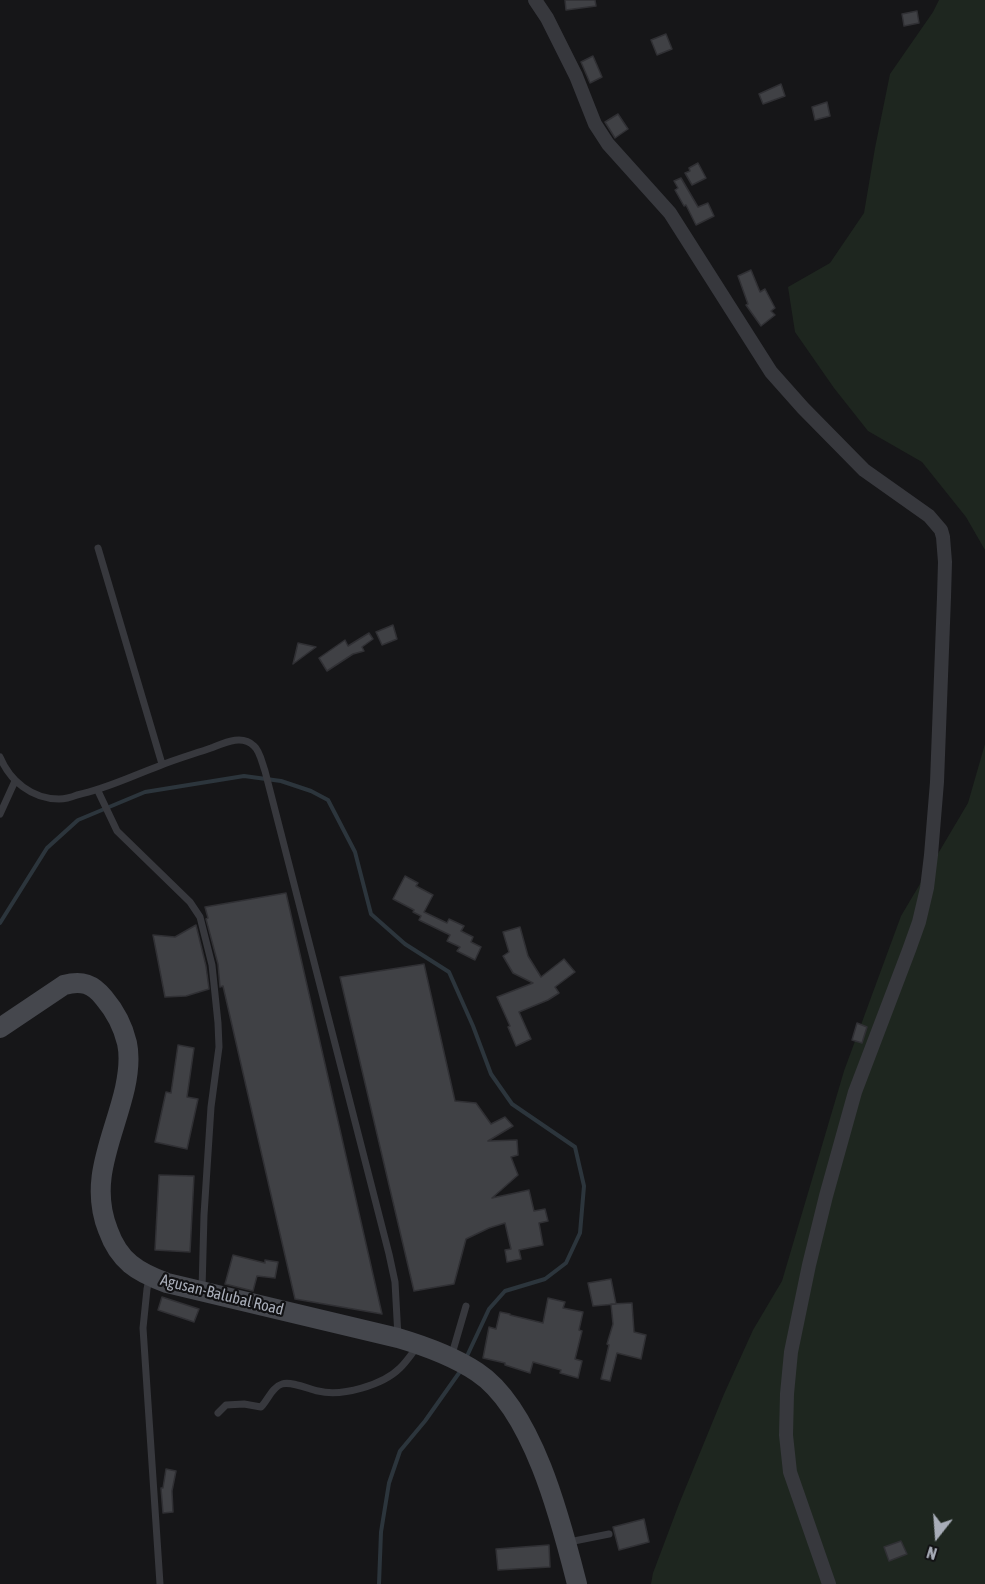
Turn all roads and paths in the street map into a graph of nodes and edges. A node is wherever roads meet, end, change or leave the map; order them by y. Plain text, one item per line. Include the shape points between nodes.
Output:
1 (535, 0) edge
2 (98, 548) dead end
3 (0, 757) edge
4 (162, 764) junction
5 (15, 782) junction
6 (98, 790) junction
7 (0, 814) edge
8 (0, 1028) edge
9 (150, 1277) junction
10 (202, 1292) junction
11 (466, 1306) dead end
12 (398, 1338) junction
13 (419, 1344) junction
14 (451, 1357) junction
15 (218, 1413) dead end
16 (609, 1534) dead end
17 (566, 1542) junction
18 (160, 1584) edge
19 (577, 1584) edge
20 (829, 1584) edge

1 - 20 street via 576,76 595,124 670,213 771,372 864,470 929,516 943,537 937,782 927,888 919,922 855,1092 809,1265 791,1352 786,1435 790,1472
2 - 4 lane
3 - 5 lane
4 - 6 lane
4 - 12 lane via 228,742 243,740 258,750 389,1254
5 - 6 lane via 36,794 60,799
5 - 7 lane
6 - 10 lane via 117,831 190,902 200,917 212,965 219,1047 211,1107
8 - 9 main road, Agusan-Balubal Road via 57,988 74,982 95,988 115,1012 128,1044 127,1079 102,1167 99,1198 116,1248 124,1259
9 - 10 main road, Agusan-Balubal Road
9 - 18 lane via 142,1328
10 - 12 main road, Agusan-Balubal Road
11 - 14 lane
12 - 13 main road, Agusan-Balubal Road
13 - 14 main road, Agusan-Balubal Road
13 - 15 lane via 399,1369 380,1382 341,1393 284,1383 261,1407 226,1405
14 - 17 main road, Agusan-Balubal Road via 479,1373 512,1408 540,1462
16 - 17 lane
17 - 19 main road, Agusan-Balubal Road

